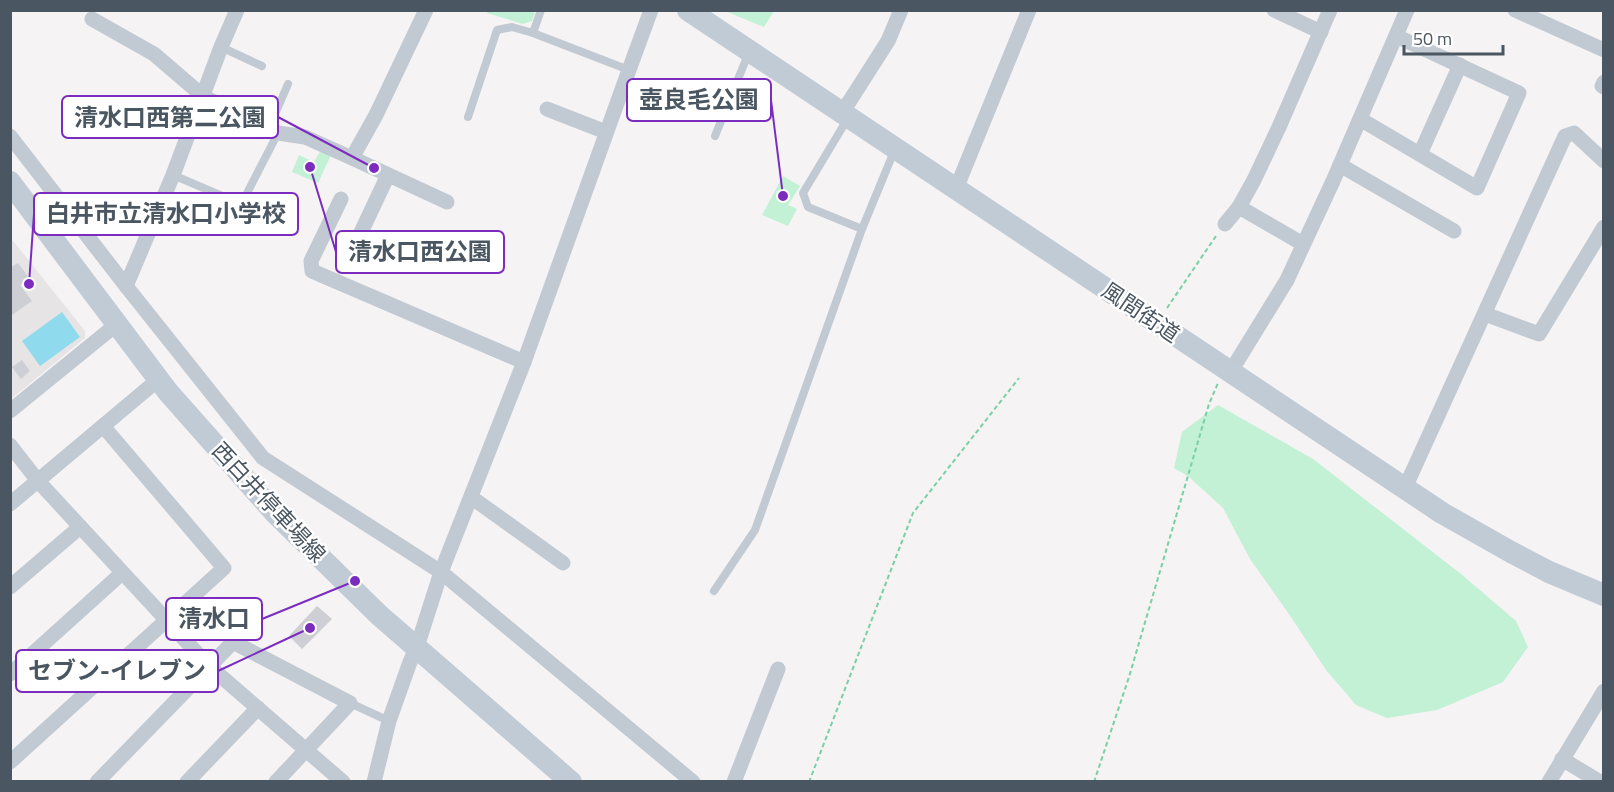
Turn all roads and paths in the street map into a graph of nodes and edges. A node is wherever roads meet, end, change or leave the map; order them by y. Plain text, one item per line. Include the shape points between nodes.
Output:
1 (237, 10) edge
2 (426, 10) edge
3 (541, 10) edge
4 (651, 10) edge
5 (688, 10) edge
6 (1029, 10) edge
7 (1274, 10) edge
8 (1330, 10) edge
9 (1407, 10) edge
10 (1515, 10) edge
11 (895, 12) edge
12 (92, 19) dead end
13 (1321, 32) junction
14 (533, 33) junction
15 (1396, 36) junction
16 (221, 47) junction
17 (1604, 50) edge
18 (750, 51) junction
19 (1460, 65) junction
20 (262, 66) dead end
21 (628, 70) junction
22 (1604, 82) edge
23 (288, 84) dead end
24 (1604, 87) edge
25 (204, 97) junction
26 (547, 109) dead end
27 (846, 115) junction
28 (468, 117) dead end
29 (1360, 119) junction
30 (274, 131) junction
31 (606, 132) junction
32 (715, 135) dead end
33 (10, 136) edge
34 (895, 148) junction
35 (1420, 154) junction
36 (352, 158) junction
37 (1604, 161) edge
38 (1340, 165) junction
39 (173, 175) junction
40 (388, 175) junction
41 (10, 182) edge
42 (956, 189) junction
43 (341, 199) dead end
44 (447, 202) dead end
45 (241, 204) junction
46 (1239, 207) junction
47 (10, 208) edge
48 (1225, 224) joint
49 (1604, 227) edge
50 (862, 229) junction
51 (228, 230) dead end
52 (1454, 231) dead end
53 (356, 243) dead end
54 (1304, 244) junction
55 (126, 286) junction
56 (1485, 314) junction
57 (1157, 323) junction
58 (112, 329) junction
59 (524, 362) junction
60 (1228, 369) junction
61 (1019, 378) dead end
62 (153, 384) junction
63 (10, 411) edge
64 (103, 426) junction
65 (10, 445) edge
66 (38, 481) junction
67 (1405, 488) junction
68 (471, 497) junction
69 (10, 504) edge
70 (80, 527) junction
71 (563, 563) dead end
72 (441, 572) junction
73 (122, 573) junction
74 (10, 587) edge
75 (714, 591) dead end
76 (1604, 595) edge
77 (166, 620) junction
78 (414, 654) junction
79 (209, 666) junction
80 (778, 669) dead end
81 (10, 674) edge
82 (1604, 691) edge
83 (350, 703) junction
84 (258, 708) junction
85 (389, 721) junction
86 (306, 750) junction
87 (1562, 759) junction
88 (10, 762) edge
89 (97, 782) edge
90 (187, 782) edge
91 (276, 782) edge
92 (343, 782) edge
93 (374, 782) edge
94 (550, 782) edge
95 (571, 782) edge
96 (693, 782) edge
97 (734, 782) edge
98 (809, 782) edge
99 (1094, 782) edge
100 (1549, 782) edge
101 (1600, 782) edge

1 - 16 street
2 - 36 street
3 - 14 lane
4 - 21 street
5 - 18 main road, 風間街道
6 - 42 street
7 - 13 street
8 - 13 street
9 - 15 street
10 - 17 street
11 - 27 street via 888,41
12 - 25 street via 154,54
13 - 46 street
14 - 21 lane
14 - 28 lane via 512,27 497,30
15 - 19 street
15 - 29 street
16 - 20 lane
16 - 25 street
18 - 27 main road, 風間街道
18 - 32 lane
19 - 35 street
19 - 35 street via 1519,93 1477,188
21 - 31 street
22 - 24 street
23 - 30 lane
25 - 30 street
25 - 39 street
26 - 31 street
27 - 34 main road, 風間街道
27 - 50 lane via 803,193 808,207
29 - 35 street
29 - 38 street
30 - 36 street via 304,137
30 - 45 lane
31 - 59 street
33 - 55 street
34 - 42 main road, 風間街道
34 - 50 lane
36 - 40 street
37 - 56 street via 1574,133 1565,136
38 - 52 street
38 - 54 street
39 - 45 lane
39 - 55 street
40 - 44 street
40 - 53 street
41 - 58 main road, 西白井停車場線
42 - 57 main road, 風間街道
43 - 59 street via 312,261 312,271
45 - 51 lane
46 - 48 street
46 - 54 street
47 - 58 main road, 西白井停車場線
48 - 57 path
49 - 56 street via 1539,334
50 - 75 lane via 755,530
54 - 60 street via 1287,280
55 - 72 street via 263,458
56 - 67 street
57 - 60 main road, 風間街道
58 - 62 main road, 西白井停車場線
58 - 63 street
59 - 68 street
60 - 67 main road, 風間街道
60 - 99 path via 1209,404 1129,678
61 - 98 path via 913,513
62 - 64 street
62 - 78 main road, 西白井停車場線
64 - 66 street
64 - 77 street via 224,568
65 - 66 street
66 - 69 street
66 - 70 street
67 - 76 main road, 風間街道 via 1510,552
68 - 71 street
68 - 72 street
70 - 73 street
70 - 74 street
72 - 78 street
72 - 96 street
73 - 77 street
73 - 81 street
77 - 79 street
77 - 88 street
78 - 85 street
78 - 94 main road, 西白井停車場線 via 445,690
78 - 95 main road, 西白井停車場線
79 - 83 street via 233,642
79 - 84 street
79 - 89 street
80 - 97 street
82 - 87 street
83 - 85 lane
83 - 86 street
84 - 86 street
84 - 90 street
85 - 93 street
86 - 91 street
86 - 92 street
87 - 100 street
87 - 101 street

